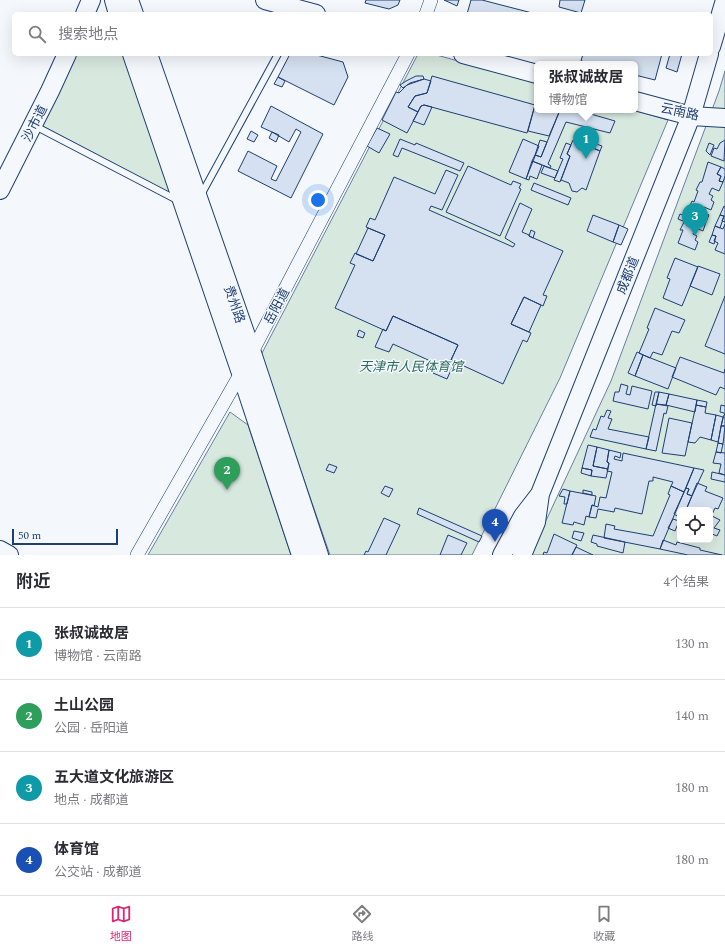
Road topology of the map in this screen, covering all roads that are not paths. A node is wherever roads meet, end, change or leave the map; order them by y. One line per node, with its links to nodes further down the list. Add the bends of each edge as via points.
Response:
1 (91, 0): 7 (street)
2 (114, 0): 8 (street)
3 (129, 0): 9 (street)
4 (265, 0): 10 (street)
5 (431, 0): 11 (street)
6 (725, 0): 12 (street)
7 (86, 12)
8 (117, 12)
9 (133, 12)
10 (303, 12)
11 (427, 12)
12 (713, 40)
13 (66, 56): 24 (street, 沙市道)
14 (133, 56): 26 (street, 贵州路)
15 (149, 56): 26 (street, 贵州路)
16 (277, 56): 26 (lane)
17 (407, 56): 27 (street, 岳阳道)
18 (470, 56): 20 (street)
19 (708, 56): 22 (street, 成都道)
20 (534, 73)
21 (638, 102): 22 (street, 云南路)
22 (691, 116): 23 (street, 云南路); 29 (street, 成都道)
23 (725, 118)
24 (33, 125): 25 (street, 沙市道); 26 (lane)
25 (0, 190)
26 (191, 201): 27 (street, 贵州路); 28 (street, 贵州路)
27 (252, 353): 28 (street, 岳阳道); 34 (street, 贵州路)
28 (242, 373): 32 (street, 岳阳道); 33 (street, 贵州路)
29 (540, 494): 35 (street, 成都道, via 523,516); 36 (street, 成都道, via 536,522)
30 (0, 550): 31 (street)
31 (9, 555)
32 (137, 555)
33 (301, 555)
34 (319, 555)
35 (502, 555)
36 (522, 555)

